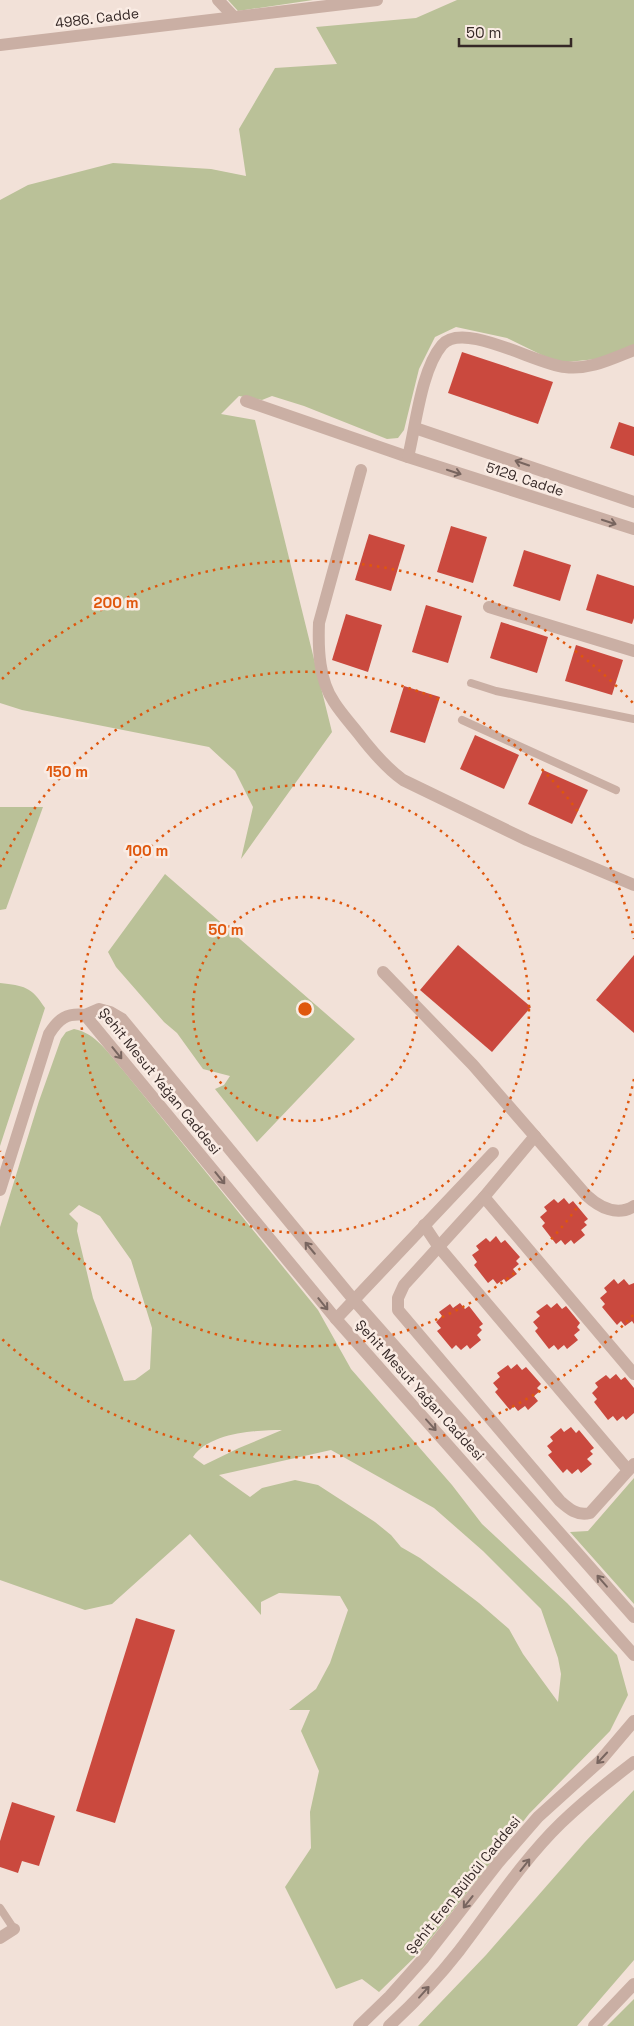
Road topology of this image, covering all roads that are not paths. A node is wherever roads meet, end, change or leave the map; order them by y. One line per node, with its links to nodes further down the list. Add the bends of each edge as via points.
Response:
1 (218, 0): 3 (street)
2 (377, 0): 3 (street, 4986. Cadde)
3 (234, 17): 4 (street, 4986. Cadde)
4 (0, 45)
5 (634, 350): 7 (street, via 595,366 563,367 483,341 453,338 442,344 431,365)
6 (246, 401): 8 (street, 5129. Cadde)
7 (415, 428): 8 (street); 10 (street, 5129. Cadde, one-way to 7)
8 (408, 457): 11 (street, 5129. Cadde, one-way to 11)
9 (361, 470): 18 (street, via 319,624 320,664 333,701 389,770 403,780 527,840)
10 (634, 502)
11 (634, 529)
12 (489, 607): 13 (street)
13 (634, 651)
14 (471, 684): 15 (lane)
15 (634, 719)
16 (462, 720): 17 (lane)
17 (616, 790)
18 (634, 885)
19 (383, 972): 21 (street, via 473,1065)
20 (85, 1015): 23 (street, via 66,1015 50,1034); 28 (street, Şehit Mesut Yağan Caddesi, one-way to 20, via 122,1020 99,1009); 29 (street, Şehit Mesut Yağan Caddesi, one-way to 29)
21 (535, 1136): 24 (street); 25 (street, via 594,1202 617,1211)
22 (493, 1153): 26 (street)
23 (0, 1190)
24 (484, 1197): 27 (street); 30 (street)
25 (634, 1206)
26 (424, 1225): 27 (street); 28 (street)
27 (438, 1246): 31 (street); 31 (street, via 402,1288 397,1304 401,1314 560,1501 579,1514 590,1513)
28 (353, 1299): 29 (street); 32 (street, Şehit Mesut Yağan Caddesi, one-way to 28)
29 (336, 1319): 33 (street, Şehit Mesut Yağan Caddesi, one-way to 33)
30 (634, 1374)
31 (631, 1467)
32 (634, 1617)
33 (634, 1655)
34 (634, 1721): 40 (street, Şehit Eren Bülbül Caddesi, one-way to 40, via 600,1761 538,1817 423,1959)
35 (634, 1762): 41 (street, one-way to 35, via 458,1953 560,1824)
36 (0, 1908): 37 (lane)
37 (14, 1928): 38 (street)
38 (0, 1938)
39 (634, 1984): 42 (street)
40 (359, 2026)
41 (390, 2026)
42 (594, 2026)

